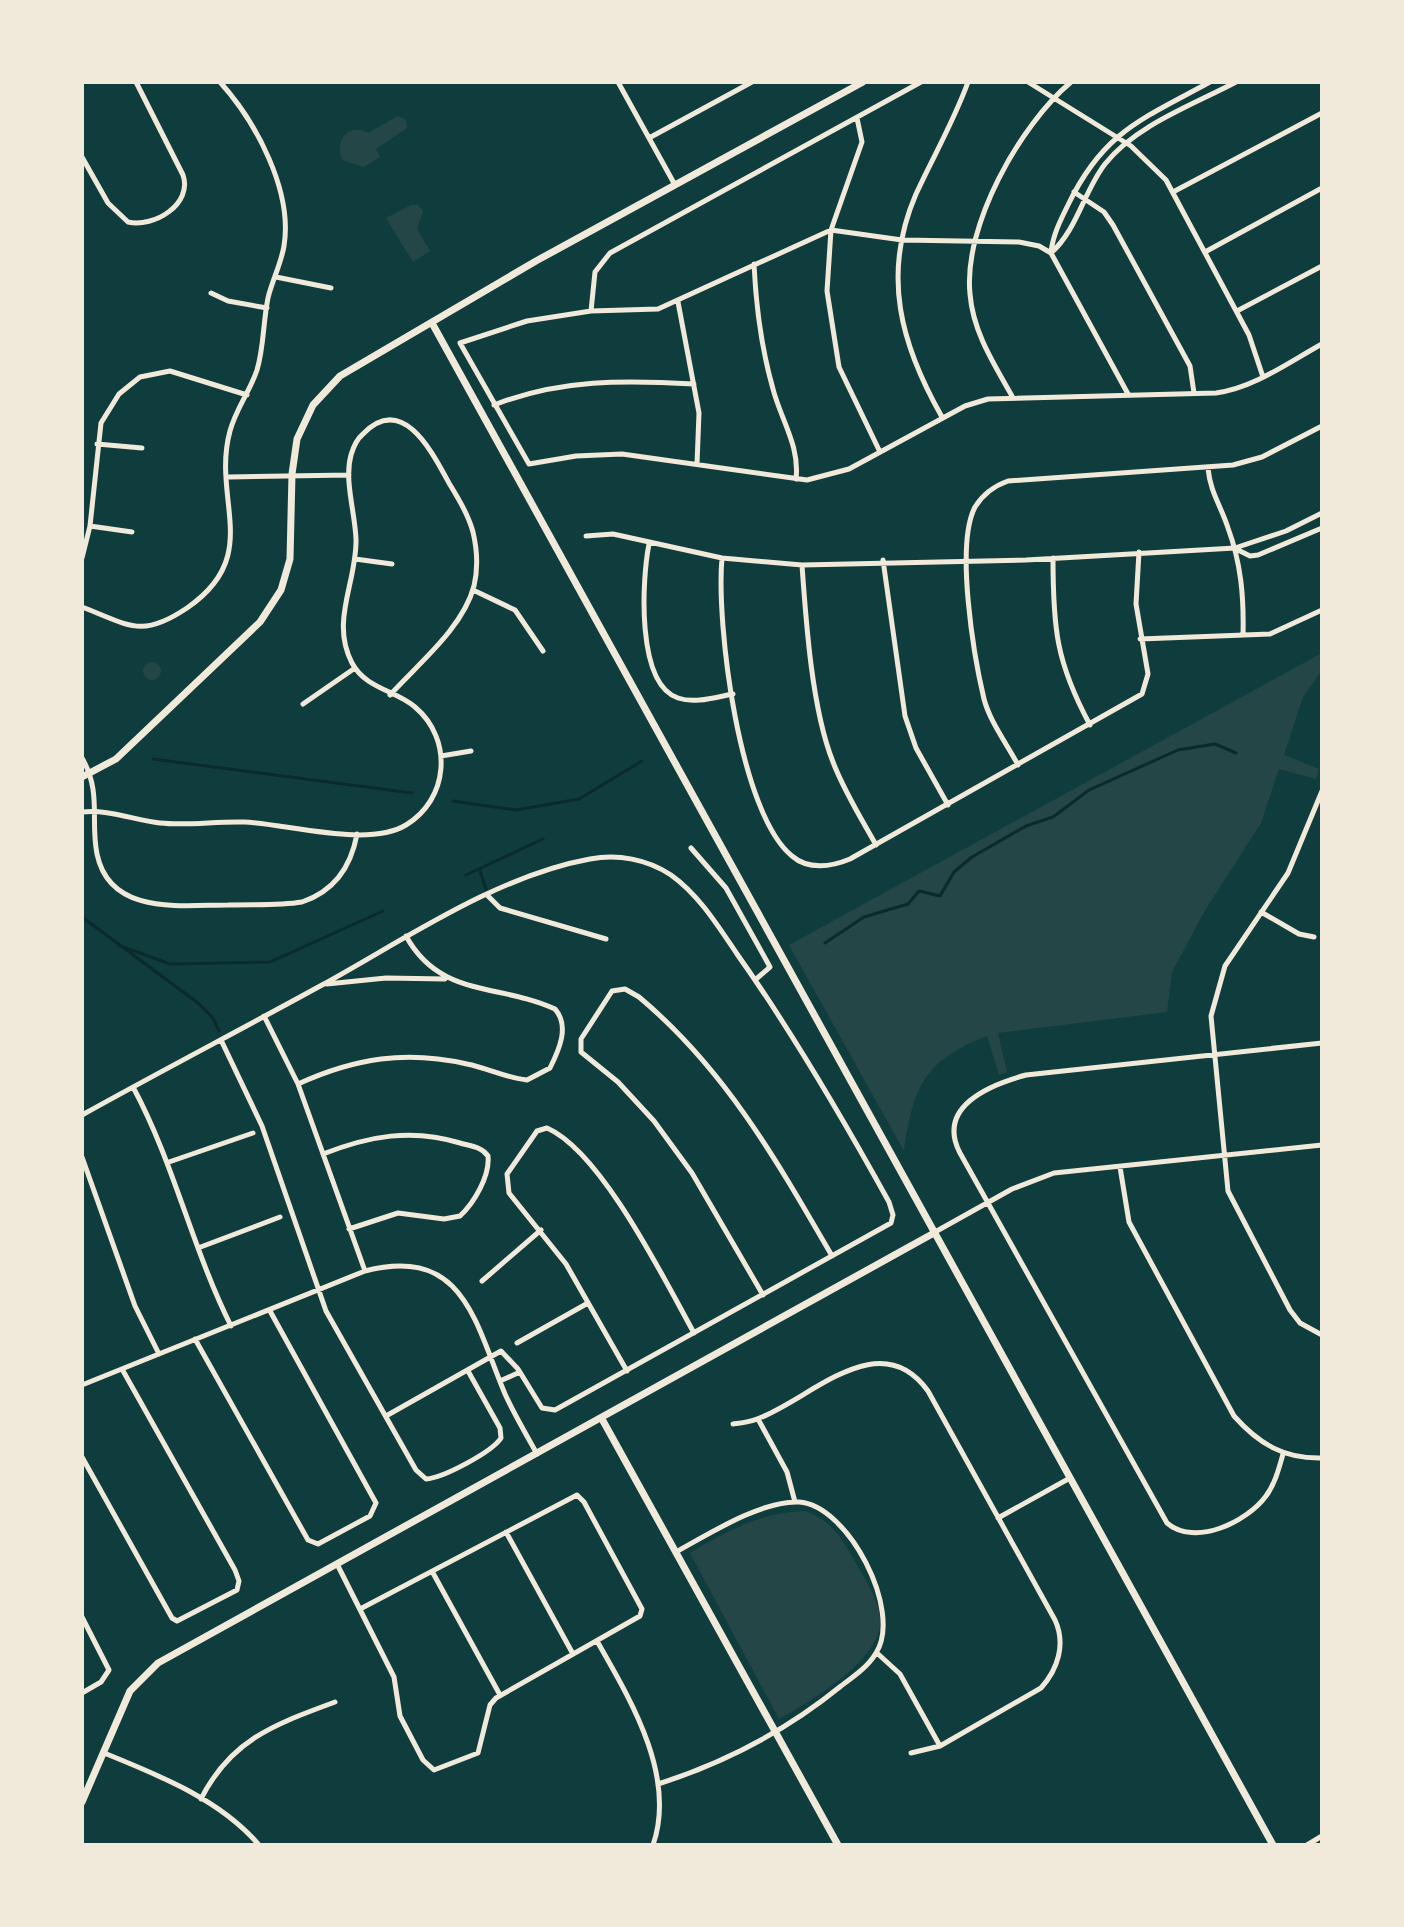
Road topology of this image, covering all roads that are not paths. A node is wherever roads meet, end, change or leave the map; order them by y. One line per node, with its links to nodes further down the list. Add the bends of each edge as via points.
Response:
1 (136, 82): 19 (street, via 183,175 181,200 147,223 128,222 108,203)
2 (220, 82): 32 (street, via 239,106 281,189 285,229)
3 (618, 82): 17 (street)
4 (752, 82): 17 (street)
5 (863, 82): 20 (street)
6 (921, 82): 16 (street)
7 (968, 82): 26 (street, via 916,195)
8 (1028, 82): 13 (street)
9 (1071, 82): 13 (street)
10 (1210, 82): 12 (street)
11 (1236, 82): 14 (street)
12 (1180, 98): 14 (street); 18 (street)
13 (1053, 99): 18 (street); 27 (street, via 1016,148)
14 (1186, 109): 18 (street)
15 (1322, 113): 23 (street)
16 (857, 118): 25 (street, via 862,142); 37 (street, via 610,253 595,272)
17 (649, 138): 20 (street)
18 (1120, 139): 22 (street, via 1095,157); 23 (street, via 1155,167); 24 (street)
19 (82, 157)
20 (675, 185): 39 (street)
21 (1322, 188): 28 (street)
22 (1074, 192): 24 (street); 29 (street)
23 (1173, 192): 28 (street)
24 (1084, 197): 29 (street, via 1063,242); 43 (street, via 1113,225 1190,366)
25 (831, 230): 26 (street); 30 (street); 52 (street, via 827,291 833,343 845,383)
26 (902, 240): 27 (street); 48 (street, via 898,286 903,333)
27 (974, 242): 29 (street, via 1030,243); 46 (street, via 973,316)
28 (1205, 252): 38 (street)
29 (1051, 253): 44 (street)
30 (754, 264): 35 (street); 58 (street, via 760,337 778,407 795,447)
31 (1322, 266): 38 (street)
32 (276, 277): 33 (street); 36 (street)
33 (331, 288)
34 (211, 293): 36 (street)
35 (678, 302): 37 (street, via 644,312); 42 (street)
36 (267, 308): 45 (street)
37 (591, 311): 47 (street, via 527,321 460,343)
38 (1237, 311): 41 (street)
39 (432, 323): 55 (street, via 353,367 326,389 304,420); 124 (street)
40 (1322, 344): 41 (street)
41 (1263, 377): 43 (street, via 1223,392)
42 (694, 384): 47 (street, via 579,383); 53 (street, via 701,431)
43 (1194, 393): 44 (street)
44 (1128, 394): 46 (street)
45 (247, 395): 50 (street, via 160,371 133,381 119,394 103,416); 57 (street, via 228,438)
46 (1012, 396): 48 (street, via 975,402)
47 (494, 405): 53 (street, via 529,464 622,454)
48 (942, 417): 52 (street)
49 (1322, 426): 54 (street, via 1262,457)
50 (97, 444): 51 (street); 60 (street)
51 (142, 448)
52 (880, 452): 58 (street, via 838,473)
53 (697, 464): 58 (street)
54 (1208, 468): 65 (street, via 1212,493); 69 (street, via 999,484 974,511)
55 (292, 474): 56 (street); 57 (street); 90 (street, via 290,559 272,605 124,752)
56 (349, 475): 71 (street); 75 (street, via 356,442 370,428 389,421 419,433 471,524 476,552)
57 (229, 477): 76 (street, via 230,548 213,588 150,628 128,626)
58 (796, 479)
59 (1321, 516): 65 (street)
60 (90, 526): 62 (street); 67 (street)
61 (1322, 528): 65 (street, via 1258,555)
62 (132, 532)
63 (586, 536): 64 (street, via 613,534)
64 (649, 544): 68 (street); 82 (street, via 644,596 654,675 667,692 683,700)
65 (1235, 548): 66 (street); 78 (street)
66 (1139, 552): 70 (street); 79 (street)
67 (82, 558)
68 (722, 558): 74 (street); 82 (street, via 721,612)
69 (967, 558): 70 (street); 72 (street); 89 (street, via 985,700)
70 (1053, 558): 85 (street, via 1059,652)
71 (355, 559): 73 (street); 81 (street, via 342,627)
72 (883, 560): 74 (street); 92 (street, via 905,716 916,748)
73 (392, 564)
74 (802, 565): 96 (street, via 828,745)
75 (473, 590): 80 (street, via 515,610); 83 (street, via 458,619)
76 (82, 607)
77 (1322, 610): 78 (street, via 1284,630)
78 (1243, 635): 79 (street)
79 (1140, 639): 85 (street, via 1148,674 1144,691)
80 (543, 651)
81 (355, 668): 83 (street); 84 (street)
82 (733, 694): 96 (street, via 749,776 775,834 792,857 813,865 839,864)
83 (390, 695): 87 (street, via 426,719)
84 (303, 704)
85 (1090, 725): 89 (street)
86 (471, 751): 87 (street)
87 (441, 756): 95 (street, via 437,791 420,815 397,830)
88 (82, 758): 90 (street)
89 (1018, 765): 92 (street)
90 (86, 776): 93 (street, via 96,795)
91 (1322, 791): 99 (street, via 1299,852)
92 (948, 805): 96 (street)
93 (96, 811): 94 (street); 95 (street, via 176,825 245,822); 95 (street, via 97,854 110,880 126,896 162,906 311,899 340,878)
94 (82, 812)
95 (357, 834)
96 (876, 845)
97 (691, 848): 104 (street, via 726,888 770,967)
98 (488, 896): 100 (street); 102 (street, via 500,908); 104 (street, via 603,857 656,867 706,909)
99 (1261, 912): 101 (street); 109 (street, via 1220,978 1211,1016)
100 (406, 936): 103 (street, via 424,963); 105 (street)
101 (1314, 937)
102 (606, 939)
103 (446, 979): 105 (street); 110 (street, via 555,1009 563,1020 563,1033 550,1068 527,1080 442,1059 396,1056 353,1062)
104 (755, 980): 126 (street, via 889,1202 892,1218 887,1226)
105 (324, 984): 106 (street)
106 (264, 1016): 107 (street); 110 (street)
107 (221, 1040): 111 (street); 129 (street, via 262,1126)
108 (1322, 1043): 109 (street)
109 (1213, 1057): 116 (street); 120 (street, via 1058,1071 997,1084 969,1099 954,1130 960,1153)
110 (298, 1084): 115 (street)
111 (133, 1087): 112 (street); 118 (street)
112 (82, 1115)
113 (253, 1133): 118 (street)
114 (1322, 1145): 116 (street)
115 (323, 1154): 122 (street); 122 (street, via 399,1134 446,1138 484,1151 489,1160 468,1209 455,1218 398,1213)
116 (1222, 1154): 119 (street); 135 (street, via 1232,1202 1290,1310 1300,1323)
117 (82, 1157): 138 (street, via 135,1306)
118 (169, 1162): 125 (street)
119 (1120, 1167): 120 (street, via 1054,1173); 152 (street, via 1132,1229 1234,1416 1254,1437)
120 (989, 1202): 124 (street); 152 (street, via 1172,1528 1191,1536 1205,1534 1248,1512 1268,1493)
121 (280, 1217): 125 (street)
122 (349, 1229): 127 (street)
123 (541, 1230): 128 (street); 131 (street); 134 (street, via 507,1187 507,1174 531,1135 547,1128 580,1156 634,1227)
124 (934, 1233): 148 (street); 155 (street)
125 (198, 1248): 133 (street)
126 (832, 1256): 130 (street); 130 (street, via 743,1107 682,1035 625,989 609,995 579,1044 581,1052 654,1121 692,1173)
127 (365, 1271): 129 (street); 139 (street, via 411,1266 450,1281 474,1316)
128 (482, 1281)
129 (318, 1290): 132 (street); 147 (street)
130 (763, 1295): 134 (street)
131 (588, 1303): 137 (street); 142 (street)
132 (270, 1311): 133 (street); 136 (street, via 376,1503 370,1516 315,1545)
133 (231, 1326): 136 (street)
134 (694, 1333): 142 (street)
135 (1322, 1335)
136 (195, 1339): 138 (street)
137 (517, 1343)
138 (159, 1354): 140 (street)
139 (490, 1354): 141 (street); 143 (street, via 501,1351); 145 (street)
140 (122, 1369): 146 (street); 153 (street, via 212,1529 239,1581 237,1590 181,1620 172,1618)
141 (468, 1371): 147 (street); 147 (street, via 500,1428 499,1442 433,1479 422,1477)
142 (627, 1371): 143 (street, via 550,1411 542,1408)
143 (520, 1372): 145 (street)
144 (82, 1376): 146 (street)
145 (500, 1381): 151 (street)
146 (84, 1384)
147 (386, 1416)
148 (602, 1419): 151 (street); 159 (street)
149 (758, 1419): 150 (street); 156 (street, via 787,1472); 157 (street, via 851,1369 889,1364 911,1374 928,1391)
150 (733, 1424)
151 (537, 1454): 160 (street)
152 (1283, 1454): 154 (street)
153 (82, 1457)
154 (1322, 1458)
155 (1070, 1478): 157 (street); 181 (street)
156 (795, 1502): 159 (street, via 744,1517); 165 (street, via 829,1513 855,1548 884,1609)
157 (998, 1518): 171 (street, via 1058,1627 1058,1660 1048,1680 1030,1696)
158 (506, 1532): 161 (street); 164 (street, via 578,1496 642,1609 640,1616); 166 (street)
159 (676, 1552): 170 (street)
160 (337, 1563): 162 (street); 172 (street, via 146,1672 130,1691)
161 (433, 1573): 162 (street); 168 (street)
162 (362, 1608): 168 (street, via 396,1681 400,1716 431,1769 478,1753 490,1705)
163 (82, 1617): 167 (street, via 109,1670)
164 (597, 1641): 166 (street); 174 (street, via 635,1713)
165 (877, 1653): 170 (street, via 815,1707); 171 (street, via 900,1674)
166 (573, 1654): 168 (street)
167 (82, 1693)
168 (500, 1695)
169 (335, 1702): 175 (street, via 248,1740 222,1765)
170 (774, 1731): 174 (street, via 716,1764); 180 (street)
171 (940, 1746): 173 (street)
172 (104, 1753): 175 (street); 176 (street)
173 (911, 1753)
174 (658, 1784): 179 (street)
175 (201, 1799): 178 (street, via 232,1818)
176 (82, 1802)
177 (1322, 1836): 182 (street)
178 (259, 1845)
179 (653, 1845)
180 (838, 1845)
181 (1273, 1845)
182 (1307, 1845)

